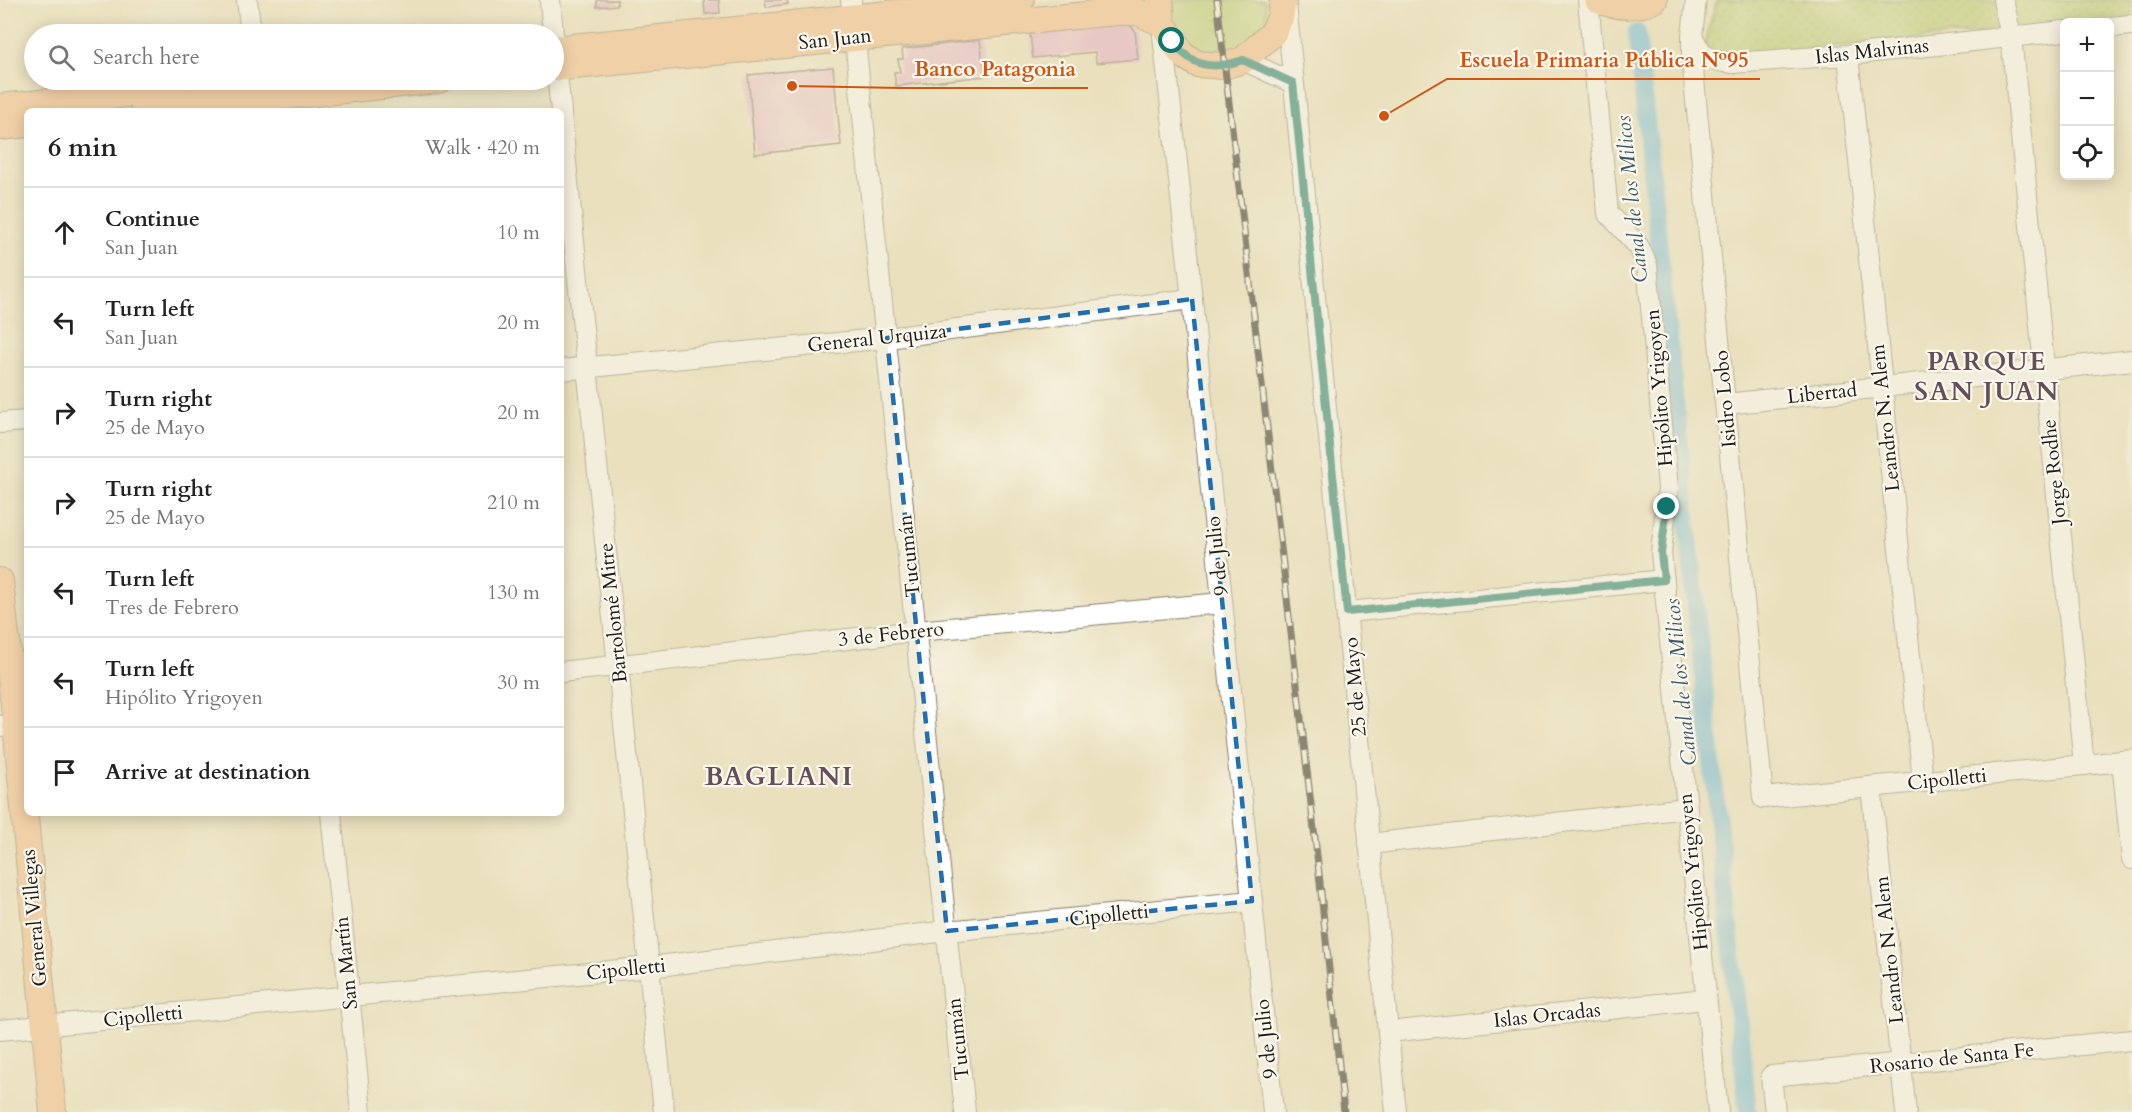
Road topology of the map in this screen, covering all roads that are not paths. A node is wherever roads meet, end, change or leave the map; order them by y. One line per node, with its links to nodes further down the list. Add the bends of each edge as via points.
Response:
1 (247, 0): 12 (street)
2 (550, 0): 13 (street)
3 (1021, 0): 9 (main road, San Juan)
4 (1284, 0): 21 (main road, via 1273,33); 22 (street, 25 de Mayo)
5 (1654, 0): 8 (main road, via 1627,6)
6 (1696, 0): 17 (street, Isidro Lobo)
7 (2003, 0): 18 (street, Jorge Rodhe)
8 (1601, 1): 41 (street, Hipólito Yrigoyen, via 1608,213 1639,248 1647,265 1668,488 1661,553)
9 (961, 3): 11 (main road, San Juan)
10 (1161, 12): 11 (main road, San Juan); 21 (main road, via 1182,54 1197,64 1224,66); 31 (street, 9 de Julio)
11 (853, 18): 20 (main road, San Juan); 32 (street, Tucumán)
12 (249, 24)
13 (552, 24)
14 (2132, 25): 15 (street)
15 (2114, 27)
16 (2060, 31): 18 (street, Islas Malvinas)
17 (1692, 36): 19 (street, Islas Malvinas, via 1700,52 1719,62); 38 (street, Isidro Lobo)
18 (2011, 36): 19 (street, Islas Malvinas); 35 (street, Jorge Rodhe)
19 (1848, 55): 37 (street, Leandro N. Alem)
20 (564, 57)
21 (1243, 60): 22 (street)
22 (1293, 83): 44 (street, 25 de Mayo)
23 (258, 90): 25 (main road); 26 (main road)
24 (558, 90): 27 (street, Bartolomé Mitre)
25 (0, 107)
26 (160, 108)
27 (560, 108)
28 (24, 124): 29 (main road)
29 (0, 127)
30 (564, 141): 34 (street, Bartolomé Mitre)
31 (1192, 298): 32 (street, General Urquiza); 43 (street, 9 de Julio)
32 (887, 338): 34 (street, General Urquiza); 45 (street, Tucumán)
33 (2132, 360): 35 (street, Libertad)
34 (588, 367): 36 (street, General Urquiza); 46 (street, Bartolomé Mitre)
35 (2044, 369): 37 (street, Libertad); 50 (street, Jorge Rodhe)
36 (564, 370)
37 (1882, 387): 38 (street, Libertad); 51 (street, Leandro N. Alem)
38 (1726, 404): 53 (street, Isidro Lobo)
39 (24, 421): 40 (street)
40 (0, 423)
41 (1664, 580): 44 (street); 54 (street, Hipólito Yrigoyen)
42 (0, 581): 48 (main road, General Villegas)
43 (1222, 603): 45 (street, 3 de Febrero); 58 (street, 9 de Julio)
44 (1347, 612): 56 (street, 25 de Mayo)
45 (916, 631): 46 (street, 3 de Febrero); 59 (street, Tucumán)
46 (619, 666): 47 (street, 3 de Febrero); 60 (street, Bartolomé Mitre)
47 (564, 672)
48 (14, 724): 63 (main road, General Villegas)
49 (2127, 761): 50 (street, Cipolletti); 57 (street)
50 (2084, 765): 51 (street, Cipolletti)
51 (1923, 782): 52 (street, Cipolletti)
52 (1871, 787): 53 (street, Cipolletti); 67 (street, Leandro N. Alem)
53 (1763, 798)
54 (1687, 808): 56 (street); 62 (street, Hipólito Yrigoyen)
55 (331, 816): 61 (street, San Martín)
56 (1369, 844): 65 (street, 25 de Mayo)
57 (2132, 859)
58 (1252, 901): 59 (street, Cipolletti); 72 (street, 9 de Julio)
59 (947, 931): 60 (street, Cipolletti); 71 (street, Tucumán)
60 (650, 967): 61 (street, Cipolletti); 70 (street, Bartolomé Mitre)
61 (349, 996): 63 (street, Cipolletti); 69 (street, San Martín)
62 (1706, 999): 65 (street, Islas Orcadas); 74 (street, Hipólito Yrigoyen)
63 (45, 1026): 64 (street, Cipolletti); 68 (main road, General Villegas)
64 (0, 1030)
65 (1388, 1032): 73 (street, 25 de Mayo)
66 (2132, 1040): 67 (street, Rosario de Santa Fe)
67 (1901, 1063): 75 (street, Rosario de Santa Fe, via 1771,1076); 76 (street, Leandro N. Alem)
68 (53, 1112)
69 (362, 1112)
70 (664, 1112)
71 (965, 1112)
72 (1273, 1112)
73 (1396, 1112)
74 (1718, 1112)
75 (1775, 1112)
76 (1906, 1112)

